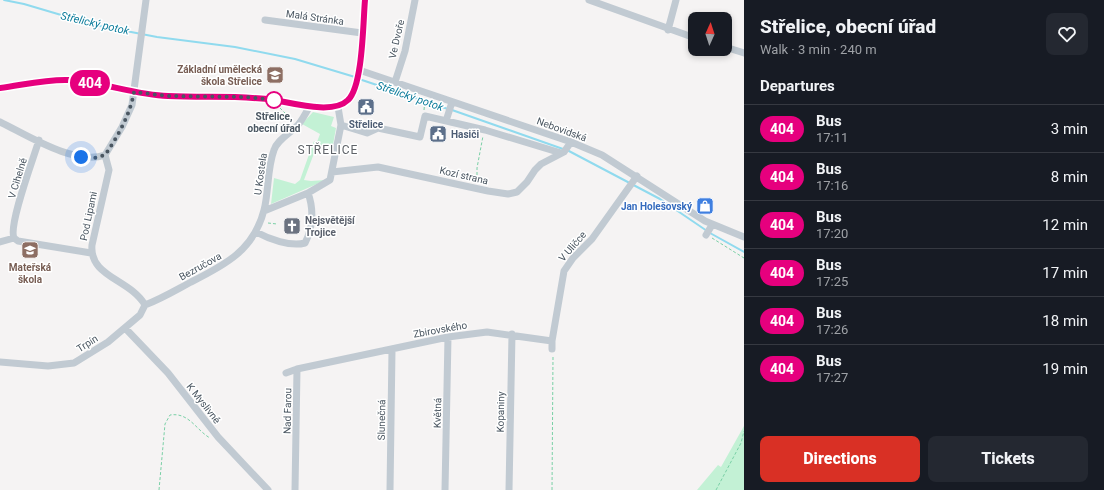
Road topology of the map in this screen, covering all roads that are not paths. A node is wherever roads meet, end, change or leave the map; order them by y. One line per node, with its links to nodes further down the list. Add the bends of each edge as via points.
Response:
1 (146, 0): 15 (street, via 139,38)
2 (365, 0): 8 (street)
3 (415, 0): 13 (street, Ve Dvoře, via 405,51)
4 (589, 0): 7 (street)
5 (676, 0): 7 (street)
6 (265, 20): 8 (street, Malá Stránka)
7 (668, 30): 9 (street)
8 (362, 33): 12 (street)
9 (688, 36)
10 (732, 49): 11 (street)
11 (744, 53)
12 (358, 76): 13 (street, Nebovidská); 18 (street, via 354,93)
13 (395, 82): 16 (street, Nebovidská)
14 (0, 88): 15 (street, via 69,80)
15 (134, 92): 17 (street, via 168,96 245,97); 24 (street, via 132,105 122,127)
16 (452, 102): 19 (street); 23 (street, Nebovidská)
17 (310, 106): 18 (street); 28 (street, U Kostela, via 298,125 274,149)
18 (338, 106): 21 (street)
19 (447, 118): 21 (street, Nebovidská, via 425,116 420,137 378,128 367,133); 23 (street, Nebovidská, via 485,130)
20 (0, 122): 22 (street)
21 (341, 125): 25 (street)
22 (39, 140): 24 (street, via 81,157 94,158); 33 (street, V Cihelně, via 18,209)
23 (566, 148): 25 (street, Kozí strana, via 541,164 517,192 499,193 378,167); 26 (street, Nebovidská, via 602,156)
24 (105, 155): 35 (street, Pod Lipami, via 108,170)
25 (332, 172): 27 (street, U Kostela, via 330,180)
26 (637, 176): 29 (street, Nebovidská); 40 (street, V Uličce, via 592,239 565,268 560,282)
27 (308, 193): 28 (street, U Kostela); 30 (street, via 312,212 305,243 284,242)
28 (264, 211): 30 (street, U Kostela)
29 (712, 225): 31 (street); 32 (street, Nebovidská)
30 (256, 232): 36 (street, Bezručova, via 236,257)
31 (706, 235)
32 (744, 237)
33 (14, 238): 34 (street); 35 (street, via 18,241)
34 (0, 242)
35 (91, 253): 36 (street, Pod Lipami, via 98,268 135,292)
36 (145, 305): 37 (street, Trpín, via 140,315)
37 (125, 328): 43 (street, Trpín, via 74,363 48,366); 46 (street, K Myslivně, via 168,373 218,437)
38 (512, 334): 39 (street, Zbirovského, via 487,332); 40 (street, Zbirovského); 50 (street, Kopaniny)
39 (448, 336): 42 (street, Zbirovského); 49 (street, Květná)
40 (552, 341): 41 (street, V Uličce)
41 (552, 349)
42 (392, 350): 44 (street, Zbirovského); 48 (street, Slunečná)
43 (0, 362)
44 (297, 369): 45 (street); 47 (street, Nad Farou)
45 (286, 373)
46 (268, 490)
47 (295, 490)
48 (390, 490)
49 (445, 490)
50 (509, 490)

